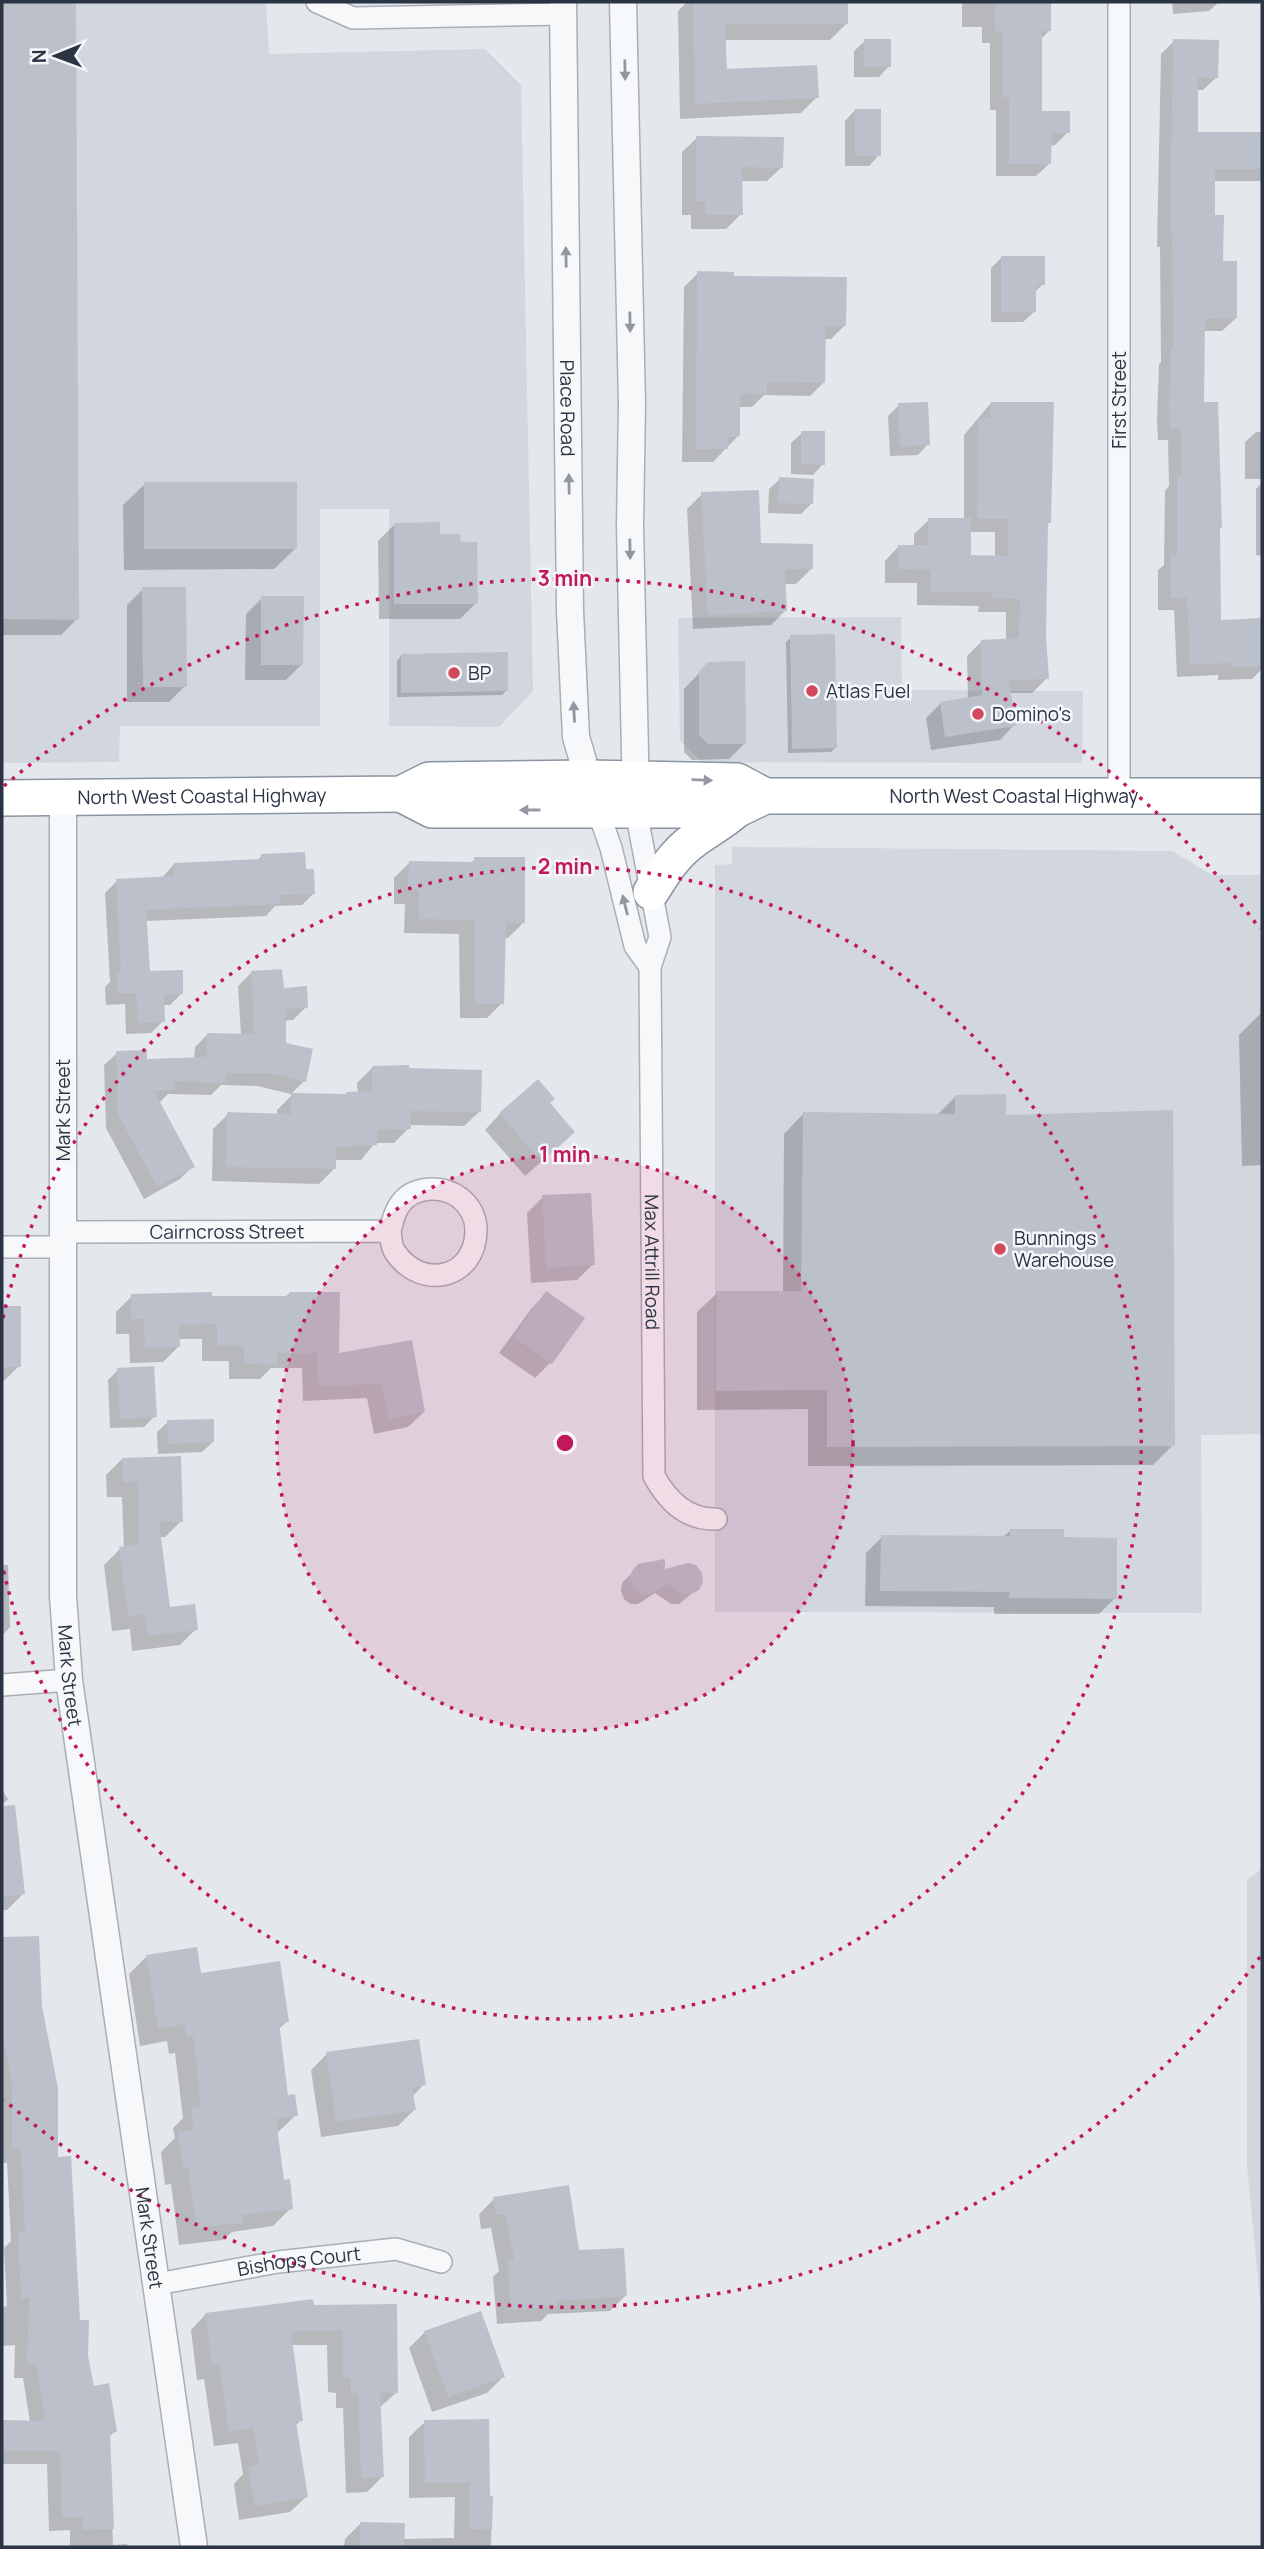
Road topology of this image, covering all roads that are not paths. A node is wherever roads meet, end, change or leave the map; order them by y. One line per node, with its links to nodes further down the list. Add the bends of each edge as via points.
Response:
1 (317, 2): 4 (street, via 353,18)
2 (623, 2): 6 (street, one-way to 6)
3 (1119, 2): 10 (street, First Street)
4 (563, 8): 5 (street, Place Road, one-way to 4, via 576,737 570,611)
5 (593, 794): 6 (highway, North West Coastal Highway); 9 (highway, North West Coastal Highway, via 429,780 401,794); 13 (street, Max Attrill Road, one-way to 5, via 635,946)
6 (636, 795): 11 (highway, North West Coastal Highway, via 737,781); 12 (street, Max Attrill Road)
7 (1262, 796): 10 (highway, North West Coastal Highway)
8 (2, 797): 9 (highway, North West Coastal Highway)
9 (63, 798): 15 (street, Mark Street)
10 (1119, 798): 11 (highway, North West Coastal Highway)
11 (750, 803): 12 (highway, via 693,840 667,865)
12 (651, 892): 13 (street, Max Attrill Road, via 660,937)
13 (650, 967): 17 (street, Max Attrill Road, via 654,1476 675,1505 693,1516)
14 (390, 1231): 14 (street, via 399,1205 415,1192 430,1188 452,1192 468,1205 476,1221 476,1244 466,1262 452,1272 427,1276 410,1270 393,1250); 15 (street, Cairncross Street)
15 (64, 1239): 16 (street, Cairncross Street); 18 (street, Mark Street, via 64,1596)
16 (2, 1247)
17 (716, 1519)
18 (69, 1681): 19 (street); 21 (street, Mark Street)
19 (2, 1685)
20 (441, 2262): 21 (street, Bishops Court, via 396,2249 278,2262)
21 (156, 2284): 22 (street, Mark Street)
22 (194, 2547)

